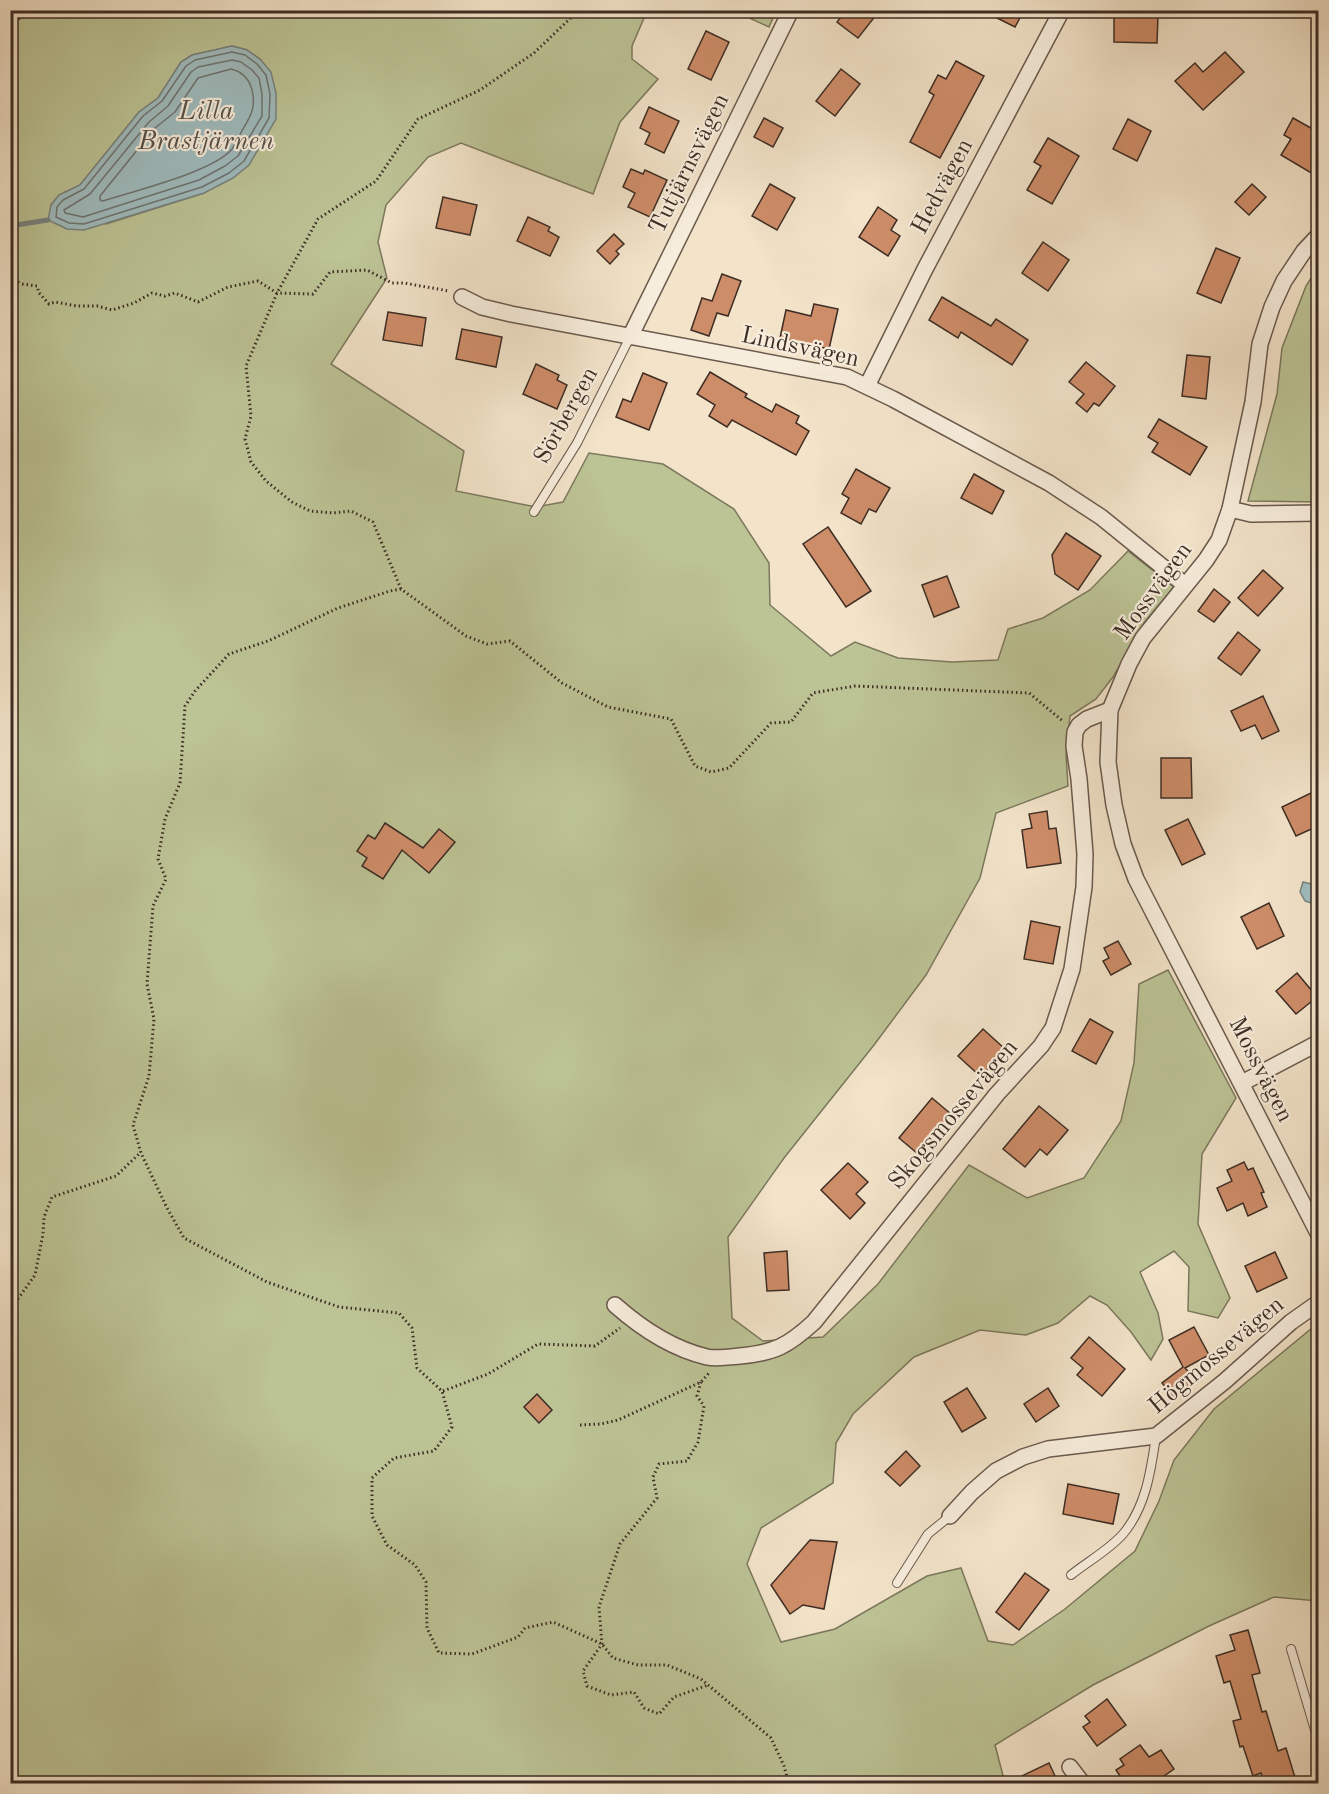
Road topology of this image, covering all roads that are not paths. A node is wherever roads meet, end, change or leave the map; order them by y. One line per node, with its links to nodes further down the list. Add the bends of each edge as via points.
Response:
1 (791, 10): 5 (street, Tutjärnsvägen)
2 (1062, 10): 6 (street, Hedvägen)
3 (1318, 236): 7 (street, Mossvägen, via 1284,281 1260,344 1253,402)
4 (462, 297): 5 (street, Lindsvägen, via 482,307)
5 (630, 337): 6 (street, Lindsvägen, via 847,377); 8 (lane, Sörbergen, via 577,443)
6 (867, 386): 10 (street, Lindsvägen, via 1049,483 1101,517)
7 (1230, 509): 9 (street, via 1251,514); 10 (street, Mossvägen, via 1219,540)
8 (534, 512)
9 (1318, 513)
10 (1185, 585): 11 (street, Mossvägen, via 1143,639)
11 (1110, 710): 13 (street, Mossvägen, via 1108,762 1123,844 1136,879); 16 (street, Skogsmossevägen, via 1087,719 1076,732 1084,887 1072,969 1053,1028 813,1322 797,1338 763,1354 709,1358 667,1342)
12 (1318, 1043): 13 (street)
13 (1242, 1083): 14 (street, Mossvägen)
14 (1318, 1233)
15 (1318, 1303): 17 (street, Högmossevägen)
16 (615, 1305)
17 (1156, 1436): 18 (street, Högmossevägen, via 1057,1447 1023,1457 996,1471); 19 (lane, via 1149,1482 1132,1521 1122,1535)
18 (950, 1516): 20 (lane, via 928,1534)
19 (1071, 1575)
20 (897, 1582)
21 (1291, 1648): 22 (lane)
22 (1318, 1740)
23 (1070, 1767): 24 (street)
24 (1083, 1784)

